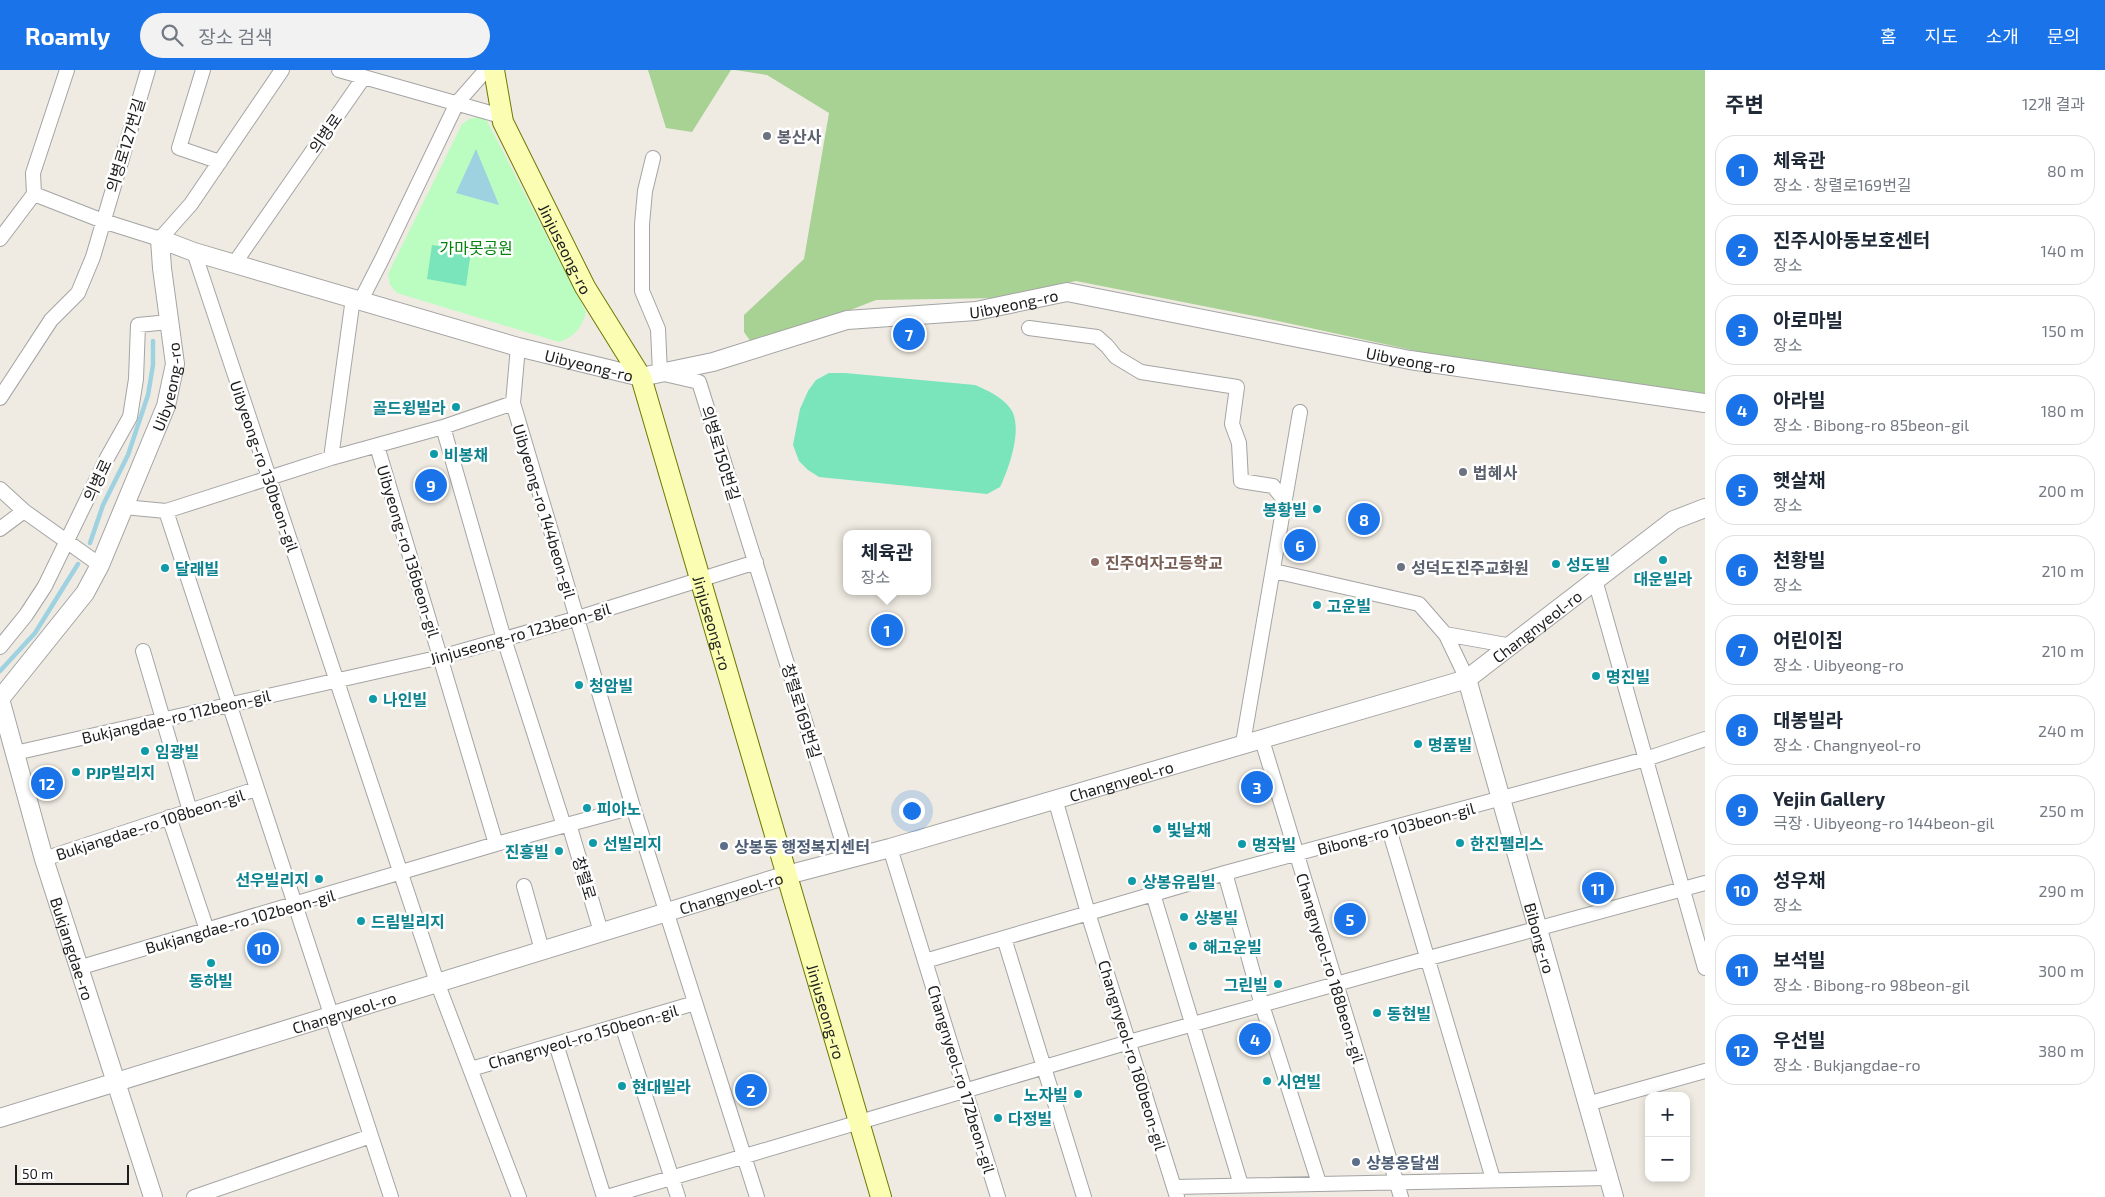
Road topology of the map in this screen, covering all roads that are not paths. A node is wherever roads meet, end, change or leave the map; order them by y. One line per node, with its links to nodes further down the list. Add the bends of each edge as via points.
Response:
1 (148, 70): 14 (street, 의병로127번길)
2 (203, 70): 12 (street, via 179,148)
3 (282, 70): 12 (street)
4 (339, 70): 8 (street)
5 (486, 70): 9 (street)
6 (494, 70): 10 (main road, Jinjuseong-ro)
7 (64, 71): 13 (street, via 33,173)
8 (364, 77): 9 (street); 18 (street, 의병로)
9 (457, 103): 10 (street, via 501,116); 19 (street, via 382,259)
10 (503, 122): 23 (main road, Jinjuseong-ro, via 585,287)
11 (653, 158): 23 (street, via 642,224 642,291 658,329)
12 (220, 162): 16 (street, via 191,204)
13 (34, 194): 14 (street); 15 (street)
14 (103, 221): 16 (street); 24 (street, 의병로127번길, via 78,293 51,320)
15 (0, 239)
16 (160, 239): 17 (street, Uibyeong-ro); 20 (street, Uibyeong-ro)
17 (194, 252): 18 (street, Uibyeong-ro); 31 (street, Uibyeong-ro 130beon-gil)
18 (234, 264): 19 (street, Uibyeong-ro)
19 (357, 299): 22 (street, Uibyeong-ro); 30 (street)
20 (169, 322): 34 (street, Uibyeong-ro, via 175,364 166,406); 39 (street, 의병로, via 138,325 136,379 130,417)
21 (1029, 328): 33 (street, via 1097,337 1116,357 1141,372 1237,387 1232,424 1239,443 1241,481 1272,486)
22 (518, 347): 23 (street, Uibyeong-ro); 25 (street, Uibyeong-ro 144beon-gil)
23 (650, 375): 26 (street, Uibyeong-ro, via 713,362 847,320 976,311 1067,292 1410,360); 40 (street, 의병로150번길, via 699,382); 43 (main road, Jinjuseong-ro)
24 (0, 398)
25 (513, 403): 28 (street, Uibyeong-ro 144beon-gil); 45 (street, Uibyeong-ro 144beon-gil)
26 (1705, 403)
27 (1300, 412): 33 (street)
28 (443, 427): 29 (street, Uibyeong-ro 136beon-gil); 47 (street)
29 (377, 446): 30 (street, Uibyeong-ro 136beon-gil); 51 (street, Uibyeong-ro 136beon-gil)
30 (331, 458): 31 (street, Uibyeong-ro 136beon-gil)
31 (269, 477): 37 (street, Uibyeong-ro 136beon-gil); 52 (street, Uibyeong-ro 130beon-gil)
32 (0, 489): 36 (street)
33 (1285, 501): 42 (street)
34 (124, 507): 37 (street); 41 (street, Uibyeong-ro)
35 (1705, 508): 44 (street, Changnyeol-ro, via 1674,520)
36 (24, 511): 38 (street); 39 (street)
37 (166, 511): 55 (street)
38 (0, 529)
39 (68, 542): 41 (street); 49 (street, 의병로, via 45,586)
40 (756, 562): 43 (street, Jinjuseong-ro 123beon-gil); 74 (street, 창렬로169번길)
41 (100, 565): 54 (street, Uibyeong-ro, via 85,593)
42 (1274, 571): 46 (street, via 1419,604); 59 (street)
43 (700, 579): 45 (street, Jinjuseong-ro 123beon-gil); 77 (main road, Jinjuseong-ro)
44 (1595, 580): 48 (street, Changnyeol-ro); 61 (street)
45 (578, 618): 47 (street, Jinjuseong-ro 123beon-gil); 65 (street, Uibyeong-ro 144beon-gil)
46 (1445, 634): 48 (street); 53 (street)
47 (504, 639): 51 (street, Jinjuseong-ro 123beon-gil); 68 (street, 창렬로)
48 (1512, 646): 53 (street, Changnyeol-ro)
49 (0, 647)
50 (144, 651): 56 (street)
51 (441, 657): 52 (street, Jinjuseong-ro 123beon-gil); 70 (street, Uibyeong-ro 136beon-gil)
52 (338, 679): 55 (street, Bukjangdae-ro 112beon-gil); 75 (street, Uibyeong-ro 130beon-gil)
53 (1467, 679): 58 (street, Changnyeol-ro); 64 (street, Bibong-ro)
54 (0, 699): 60 (street, Bukjangdae-ro)
55 (230, 704): 56 (street, Bukjangdae-ro 112beon-gil); 62 (street)
56 (164, 719): 60 (street, Bukjangdae-ro 112beon-gil); 66 (street)
57 (1705, 739): 61 (street, Bibong-ro 103beon-gil)
58 (1262, 740): 59 (street, Changnyeol-ro); 72 (street, Changnyeol-ro 188beon-gil)
59 (1244, 743): 63 (street, Changnyeol-ro)
60 (15, 754): 73 (street, Bukjangdae-ro)
61 (1646, 759): 64 (street, Bibong-ro 103beon-gil); 80 (street)
62 (256, 789): 66 (street, Bukjangdae-ro 108beon-gil); 82 (street)
63 (1055, 799): 71 (street, Changnyeol-ro); 84 (street, Changnyeol-ro 180beon-gil)
64 (1501, 800): 69 (street, Bibong-ro 103beon-gil); 85 (street, Bibong-ro)
65 (633, 806): 68 (street, Bukjangdae-ro 102beon-gil); 83 (street, Uibyeong-ro 144beon-gil)
66 (190, 810): 67 (street, Bukjangdae-ro 108beon-gil)
67 (169, 817): 73 (street, Bukjangdae-ro 108beon-gil); 86 (street)
68 (567, 825): 70 (street, Bukjangdae-ro 102beon-gil); 87 (street, 창렬로)
69 (1390, 830): 72 (street, Bibong-ro 103beon-gil); 90 (street)
70 (496, 844): 75 (street, Bukjangdae-ro 102beon-gil)
71 (890, 848): 74 (street, Changnyeol-ro); 91 (street, Changnyeol-ro 172beon-gil)
72 (1297, 855): 76 (street, Bibong-ro 103beon-gil); 95 (street, Changnyeol-ro 188beon-gil)
73 (44, 859): 92 (street, Bukjangdae-ro)
74 (848, 859): 77 (street, Changnyeol-ro)
75 (400, 873): 82 (street, Bukjangdae-ro 102beon-gil); 94 (street, Changnyeol-ro 150beon-gil)
76 (1225, 874): 81 (street, Bibong-ro 103beon-gil); 97 (street)
77 (787, 876): 83 (street, Changnyeol-ro); 110 (main road, Jinjuseong-ro)
78 (1705, 883): 80 (street)
79 (524, 886): 89 (street)
80 (1683, 890): 85 (street); 93 (street)
81 (1153, 894): 84 (street, Bibong-ro 103beon-gil); 100 (street)
82 (295, 905): 86 (street, Bukjangdae-ro 102beon-gil); 98 (street)
83 (668, 913): 87 (street, Changnyeol-ro); 96 (street, Uibyeong-ro 144beon-gil)
84 (1088, 913): 88 (street); 101 (street, Changnyeol-ro 180beon-gil)
85 (1537, 928): 90 (street); 108 (street, Bibong-ro)
86 (207, 930): 92 (street, Bukjangdae-ro 102beon-gil)
87 (601, 932): 89 (street, Changnyeol-ro)
88 (1004, 938): 91 (street); 103 (street)
89 (542, 950): 94 (street, Changnyeol-ro)
90 (1429, 958): 95 (street); 115 (street)
91 (925, 961): 107 (street, Changnyeol-ro 172beon-gil)
92 (78, 968): 106 (street, Bukjangdae-ro)
93 (1705, 968)
94 (437, 982): 98 (street, Changnyeol-ro); 104 (street, Changnyeol-ro 150beon-gil)
95 (1336, 985): 97 (street); 116 (street, Changnyeol-ro 188beon-gil)
96 (696, 1003): 99 (street, Changnyeol-ro 150beon-gil); 112 (street, Uibyeong-ro 144beon-gil)
97 (1262, 1005): 100 (street); 117 (street)
98 (332, 1015): 106 (street, Changnyeol-ro); 111 (street)
99 (622, 1024): 102 (street, Changnyeol-ro 150beon-gil); 113 (street)
100 (1193, 1024): 101 (street); 118 (street)
101 (1129, 1042): 103 (street); 119 (street, Changnyeol-ro 180beon-gil)
102 (556, 1044): 104 (street, Changnyeol-ro 150beon-gil); 124 (street)
103 (1043, 1068): 107 (street); 129 (street)
104 (471, 1069): 123 (street, Changnyeol-ro 150beon-gil)
105 (1705, 1071): 108 (street)
106 (116, 1083): 109 (street, Changnyeol-ro); 120 (street, Bukjangdae-ro)
107 (965, 1090): 110 (street); 128 (street, Changnyeol-ro 172beon-gil)
108 (1587, 1104): 114 (street, Bibong-ro)
109 (0, 1118)
110 (859, 1122): 112 (street); 127 (main road, Jinjuseong-ro)
111 (371, 1136): 121 (street); 122 (street)
112 (745, 1155): 113 (street); 126 (street, Uibyeong-ro 144beon-gil)
113 (672, 1178): 124 (street); 125 (street)
114 (1608, 1178): 115 (street); 131 (street, Bibong-ro)
115 (1493, 1179): 116 (street)
116 (1396, 1182): 117 (street); 130 (street, Changnyeol-ro 188beon-gil)
117 (1319, 1183): 118 (street)
118 (1241, 1185): 119 (street)
119 (1175, 1192)
120 (153, 1197)
121 (194, 1197)
122 (391, 1197)
123 (519, 1197)
124 (606, 1197)
125 (678, 1197)
126 (757, 1197)
127 (881, 1197)
128 (998, 1197)
129 (1084, 1197)
130 (1401, 1197)
131 (1614, 1197)

